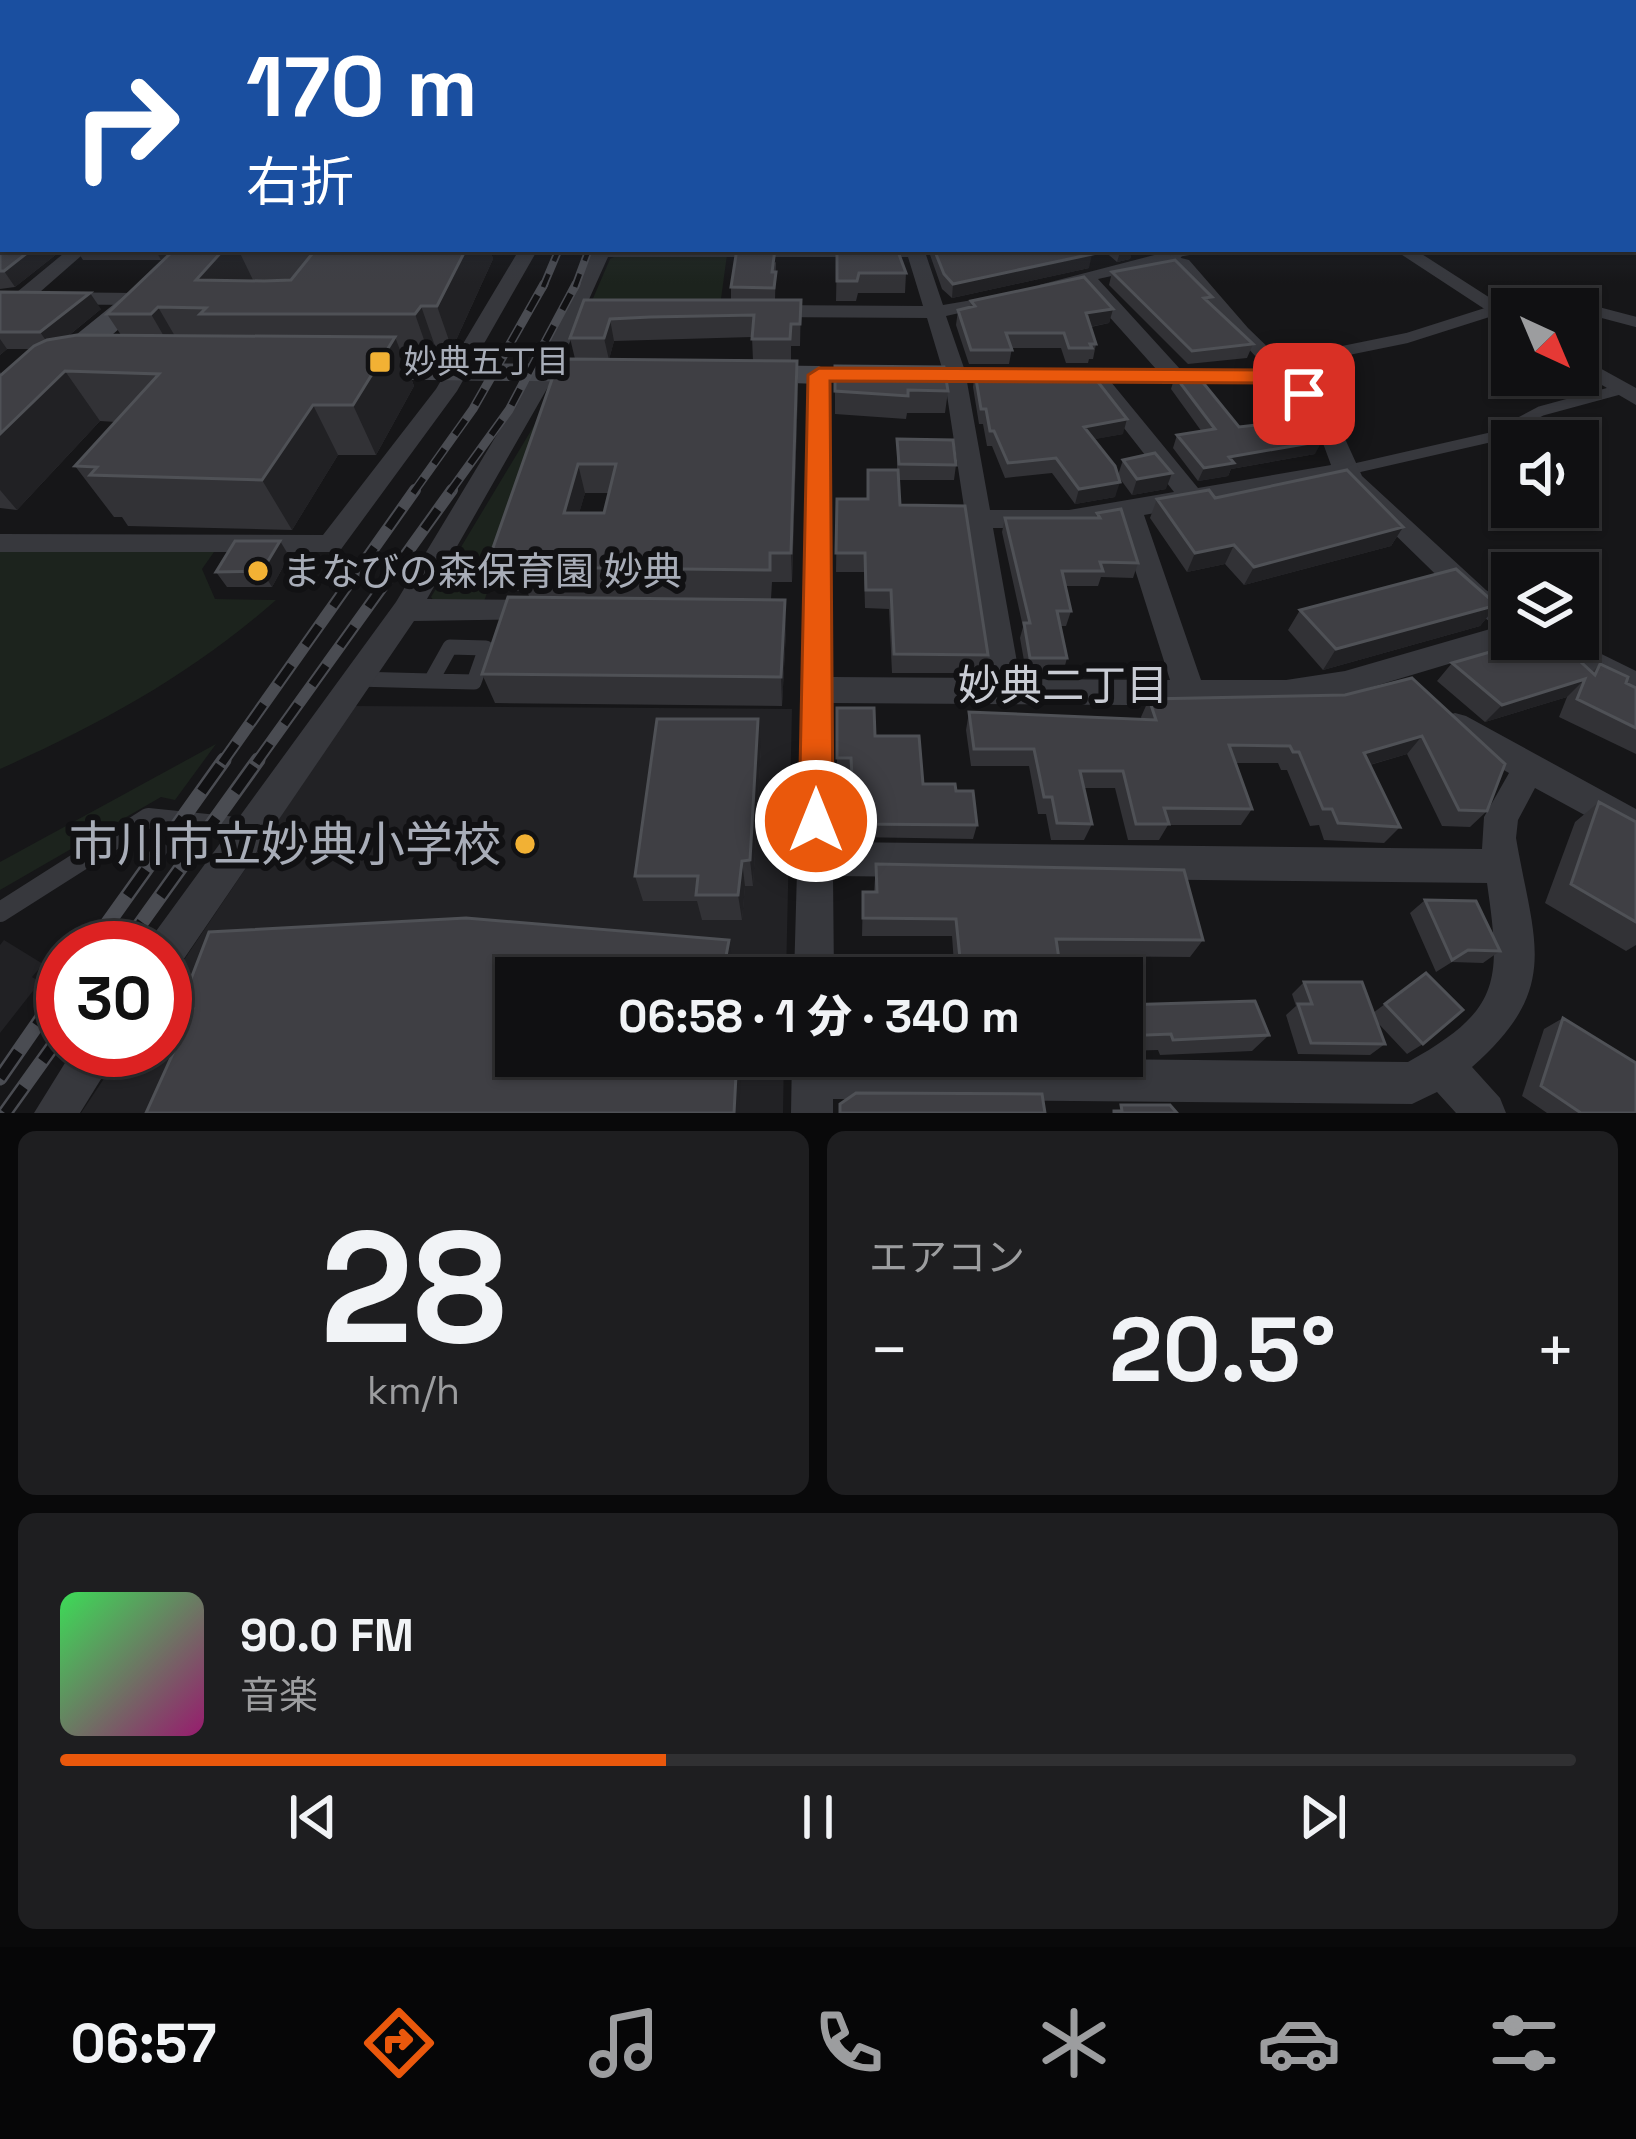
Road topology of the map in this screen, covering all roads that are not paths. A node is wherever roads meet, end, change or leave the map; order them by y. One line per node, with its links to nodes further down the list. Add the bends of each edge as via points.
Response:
1 (76, 252): 13 (street)
2 (194, 252): 14 (street)
3 (526, 252): 24 (street)
4 (601, 252): 25 (street, via 582,310)
5 (915, 252): 17 (street)
6 (1088, 252): 10 (street)
7 (1184, 252): 9 (lane)
8 (1407, 252): 15 (street)
9 (1172, 260): 10 (street); 22 (street)
10 (1110, 271): 11 (street)
11 (1084, 277): 17 (street); 32 (street)
12 (0, 298): 13 (street)
13 (22, 298): 14 (street)
14 (138, 299): 21 (street, via 40,374)
15 (1491, 308)
16 (748, 311): 17 (street)
17 (936, 312): 29 (street)
18 (1599, 312): 20 (lane)
19 (1491, 319): 22 (lane)
20 (1636, 322)
21 (99, 370)
22 (1279, 370): 32 (street); 34 (street, via 1333,428)
23 (328, 372): 24 (street)
24 (458, 373): 25 (street); 38 (street, via 330,545)
25 (544, 373): 26 (street); 40 (street)
26 (628, 373)
27 (716, 374): 28 (street)
28 (819, 375): 29 (street); 48 (street, via 807,615)
29 (955, 375): 31 (street); 37 (street)
30 (1599, 375): 33 (street)
31 (1094, 376): 32 (street); 35 (street)
32 (1174, 376)
33 (1629, 393): 34 (lane, via 1540,410 1492,437)
34 (1343, 471): 35 (street); 39 (street)
35 (1192, 496): 36 (street)
36 (1129, 509): 37 (street); 50 (street)
37 (980, 519): 49 (street)
38 (0, 543)
39 (1491, 607)
40 (406, 610): 41 (street); 45 (street)
41 (561, 611)
42 (1491, 640): 44 (street)
43 (1586, 660): 47 (street)
44 (1397, 668): 50 (street, via 1302,691); 51 (street, via 1479,742)
45 (356, 680): 46 (lane); 53 (street)
46 (431, 681)
47 (1636, 685)
48 (817, 690): 49 (street); 54 (street)
49 (1007, 692): 50 (street)
50 (1190, 693)
51 (1528, 770): 52 (street); 55 (street, via 1501,817)
52 (1636, 827)
53 (251, 829): 56 (lane, via 148,818); 57 (street)
54 (815, 859): 55 (street); 58 (street)
55 (1502, 866): 59 (street, via 1516,951 1513,989 1492,1023)
56 (0, 912)
57 (187, 921)
58 (814, 957)
59 (1442, 1066): 61 (street, via 1412,1083 1379,1085); 63 (street)
60 (80, 1077): 62 (street)
61 (813, 1082)
62 (56, 1113)
63 (1485, 1113)

